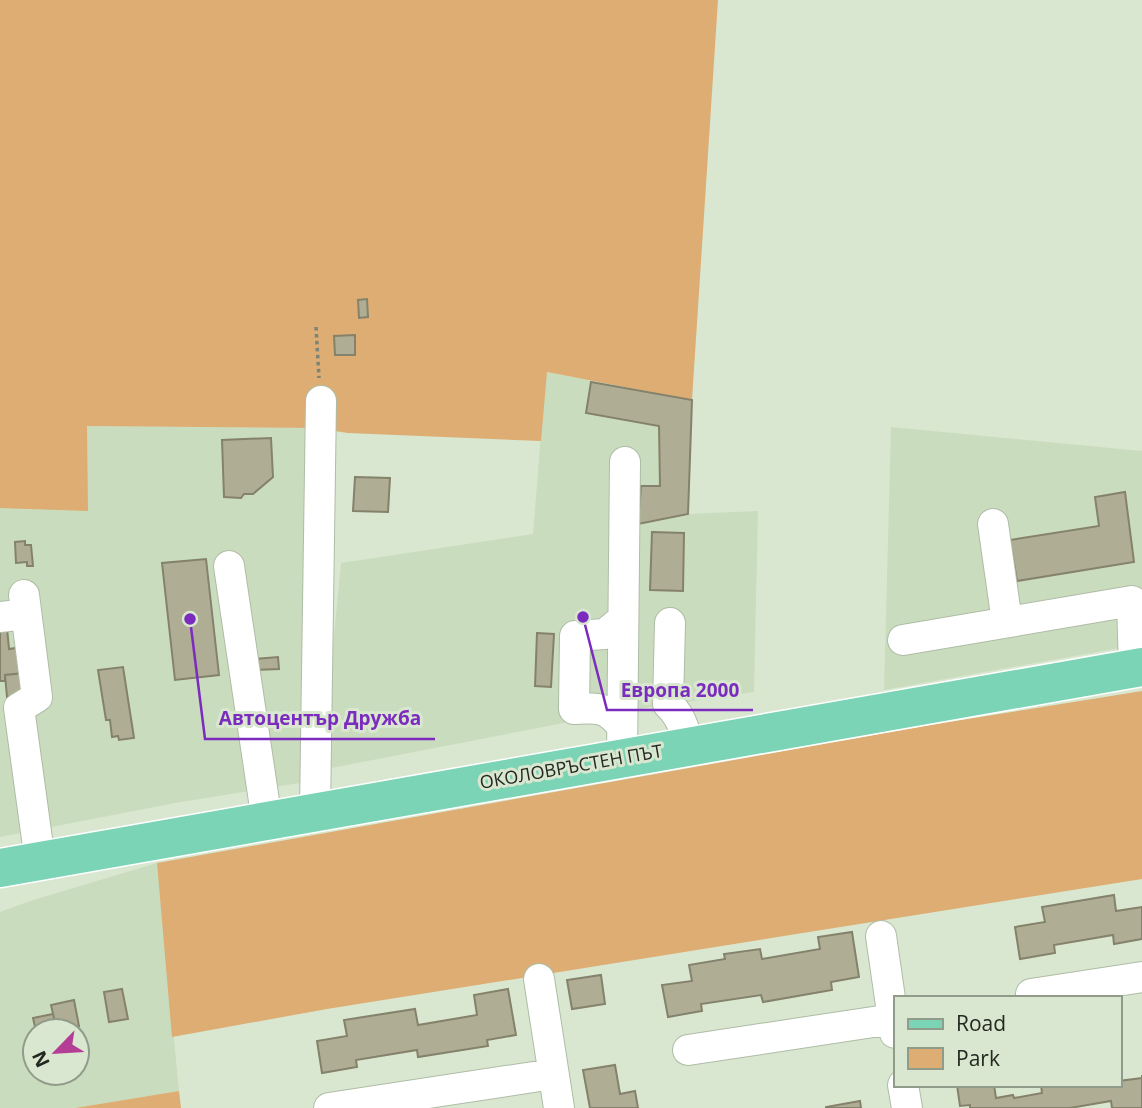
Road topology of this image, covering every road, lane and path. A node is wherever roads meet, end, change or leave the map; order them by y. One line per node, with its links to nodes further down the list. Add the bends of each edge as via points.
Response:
1 (316, 327): 2 (path)
2 (321, 401): 14 (lane)
3 (625, 462): 7 (lane)
4 (993, 524): 9 (lane)
5 (229, 566): 15 (lane)
6 (17, 609): 16 (lane, via 37,697 19,708)
7 (623, 618): 12 (lane); 12 (lane, via 605,634 575,636 573,709 601,708 613,715)
8 (670, 622): 13 (lane, via 668,704 681,720)
9 (1007, 622): 10 (lane); 11 (lane, via 1132,601)
10 (904, 640)
11 (1138, 668): 13 (main road, ОКОЛОВРЪСТЕН ПЪТ)
12 (622, 742): 13 (main road, ОКОЛОВРЪСТЕН ПЪТ); 14 (main road, ОКОЛОВРЪСТЕН ПЪТ)
13 (690, 746)
14 (315, 812): 15 (main road, ОКОЛОВРЪСТЕН ПЪТ)
15 (267, 821): 16 (main road, ОКОЛОВРЪСТЕН ПЪТ)
16 (40, 861): 17 (main road, ОКОЛОВРЪСТЕН ПЪТ)
17 (0, 868)
18 (881, 936): 22 (lane)
19 (1142, 977): 21 (lane)
20 (539, 979): 24 (lane)
21 (1031, 994)
22 (894, 1026): 23 (lane)
23 (688, 1050)
24 (553, 1074): 26 (lane); 27 (lane)
25 (903, 1087): 28 (lane)
26 (329, 1108)
27 (559, 1108)
28 (907, 1108)

